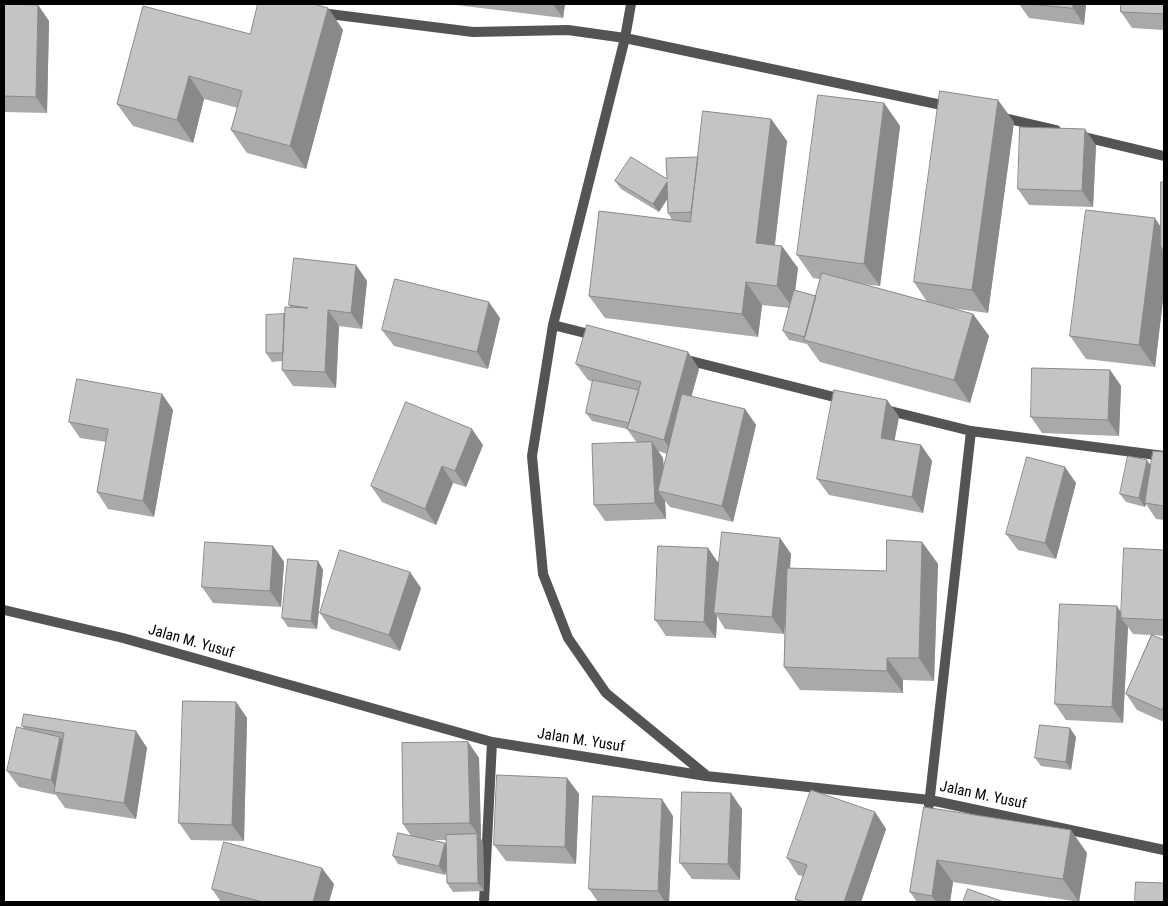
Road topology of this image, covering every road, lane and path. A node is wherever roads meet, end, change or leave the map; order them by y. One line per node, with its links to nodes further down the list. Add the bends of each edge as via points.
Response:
1 (631, 4): 3 (street)
2 (311, 12): 3 (street, via 473,32 568,30)
3 (625, 38): 4 (street); 7 (street)
4 (957, 108)
5 (986, 114): 6 (street)
6 (1164, 156)
7 (553, 325): 8 (street); 14 (street, via 532,456 543,574 568,638 606,693)
8 (608, 339)
9 (672, 356): 10 (street)
10 (971, 431): 11 (street); 15 (street)
11 (1164, 456)
12 (4, 610): 13 (street, Jalan M. Yusuf, via 123,638)
13 (492, 742): 14 (street, Jalan M. Yusuf); 18 (street)
14 (706, 776): 15 (street, Jalan M. Yusuf)
15 (930, 800): 16 (street); 17 (street, Jalan M. Yusuf)
16 (927, 818)
17 (1164, 850)
18 (484, 902)

